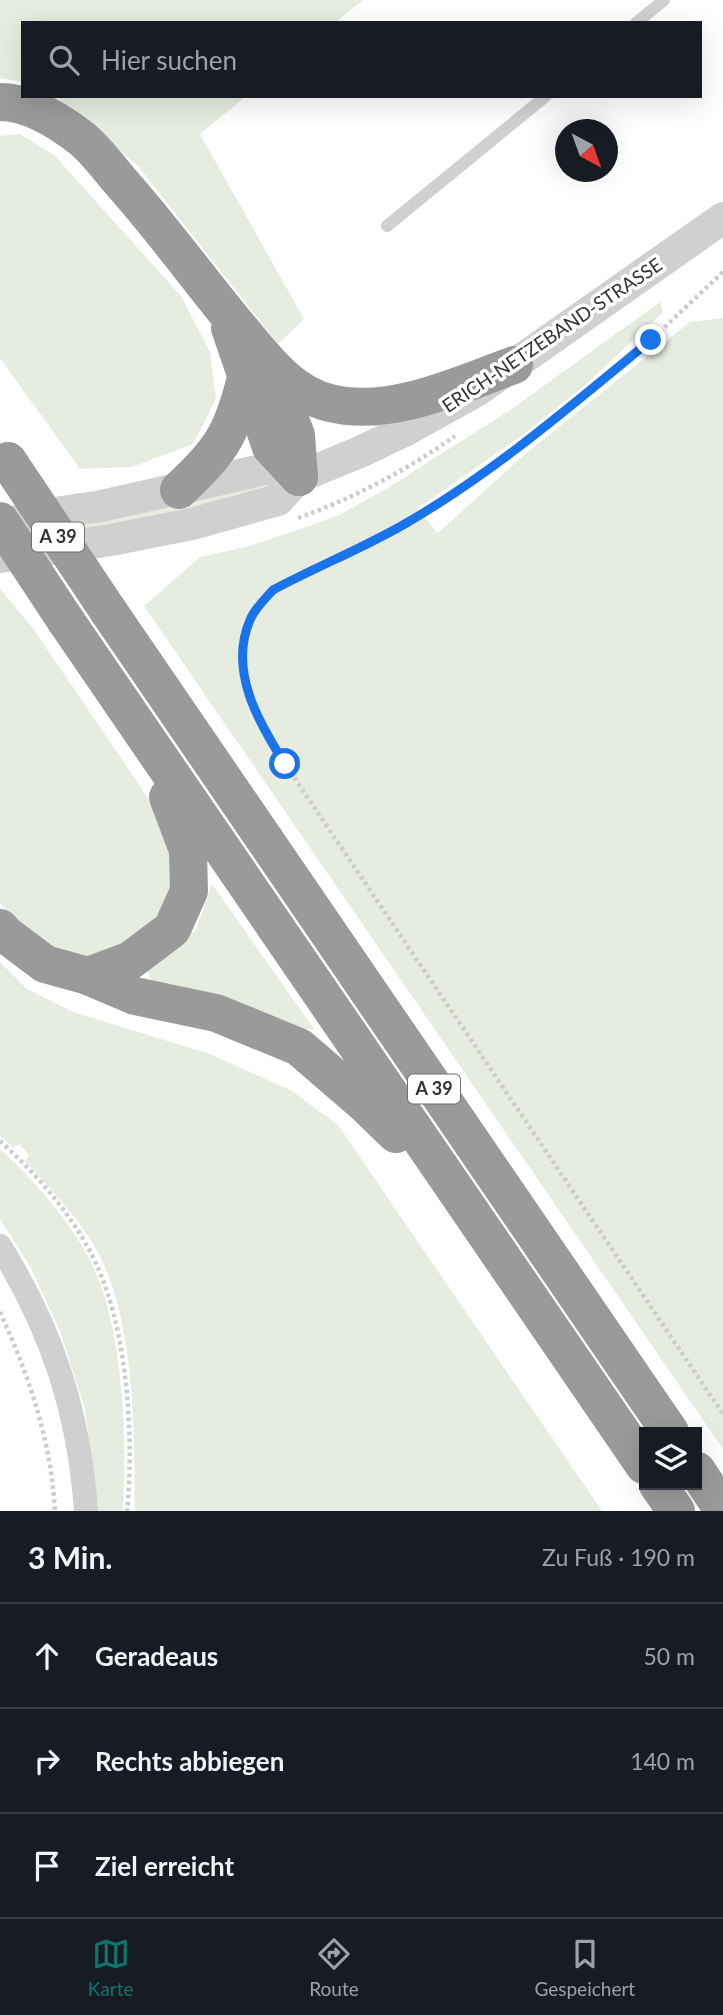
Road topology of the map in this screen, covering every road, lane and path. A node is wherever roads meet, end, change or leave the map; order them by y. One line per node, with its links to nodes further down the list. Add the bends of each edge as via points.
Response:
1 (664, 0): 2 (lane)
2 (638, 21)
3 (544, 98): 6 (lane)
4 (0, 102): 9 (highway, via 45,113 83,139 224,310)
5 (723, 218): 8 (street, ERICH-NETZEBAND-STRASSE)
6 (387, 226)
7 (723, 272): 22 (path, via 651,340 459,489 402,526 273,590 250,621 243,653 250,702 285,764)
8 (514, 365): 9 (highway, via 420,399 362,407 328,403); 11 (street, ERICH-NETZEBAND-STRASSE, via 408,429)
9 (257, 370): 11 (highway, via 271,447); 12 (highway, via 220,446)
10 (4, 455): 23 (highway, A 39, bridge)
11 (299, 477): 12 (street, via 266,469); 14 (street, via 278,500 204,521)
12 (179, 490): 13 (street)
13 (0, 521): 15 (highway, A 39, bridge)
14 (0, 557)
15 (146, 740): 17 (highway, via 188,850 189,891 172,929 131,960); 19 (highway, A 39)
16 (0, 928): 17 (highway, via 45,964)
17 (88, 976): 19 (highway, via 135,996 216,1013 299,1047)
18 (0, 1141): 30 (path, via 79,1233 104,1281 123,1365)
19 (455, 1191): 24 (highway, A 39)
20 (0, 1246): 29 (street, via 52,1346 73,1417)
21 (0, 1312): 28 (path, via 23,1362 44,1430)
22 (723, 1414)
23 (667, 1427)
24 (639, 1458)
25 (702, 1478): 27 (highway)
26 (661, 1490): 31 (highway)
27 (723, 1510)
28 (55, 1511)
29 (86, 1511)
30 (127, 1511)
31 (676, 1511)

